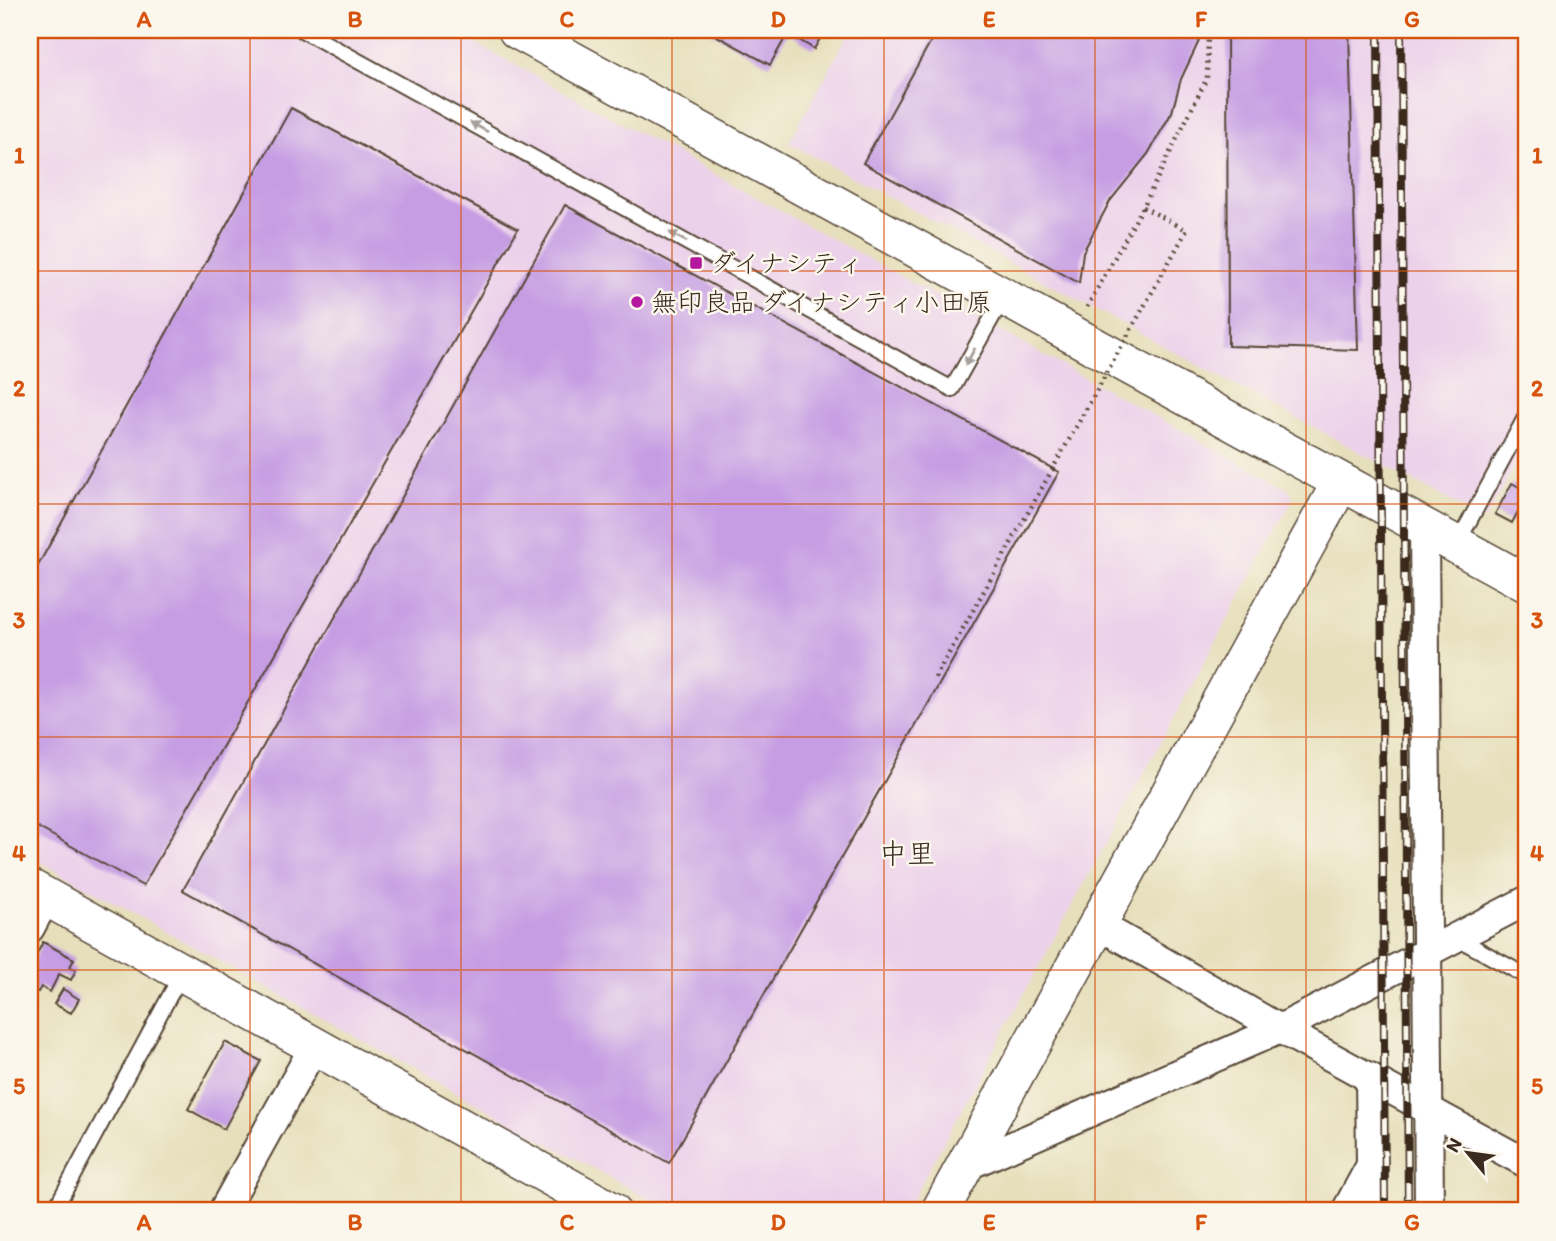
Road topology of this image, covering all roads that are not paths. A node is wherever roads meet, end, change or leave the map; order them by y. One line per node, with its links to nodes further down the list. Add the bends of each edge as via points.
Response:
1 (302, 30): 3 (lane, one-way to 1, via 952,389)
2 (517, 30): 3 (street)
3 (1003, 297): 5 (street)
4 (1526, 416): 7 (lane)
5 (1341, 482): 6 (street); 11 (street)
6 (1424, 528): 7 (street); 13 (street)
7 (1457, 545): 8 (street)
8 (1526, 583)
9 (1526, 901): 12 (street)
10 (35, 905): 14 (street)
11 (1097, 924): 16 (street); 22 (street)
12 (1457, 938): 13 (street); 15 (lane)
13 (1426, 954): 16 (street); 19 (street)
14 (182, 973): 17 (street); 23 (lane)
15 (1526, 976)
16 (1280, 1030): 18 (street); 22 (street)
17 (315, 1045): 24 (street); 25 (street)
18 (1370, 1077): 19 (street); 21 (street)
19 (1428, 1109): 20 (street); 29 (street)
20 (1526, 1163)
21 (1371, 1165): 27 (street); 28 (street)
22 (964, 1167): 26 (street)
23 (54, 1211)
24 (223, 1211)
25 (612, 1211)
26 (940, 1211)
27 (1346, 1211)
28 (1371, 1211)
29 (1429, 1211)

